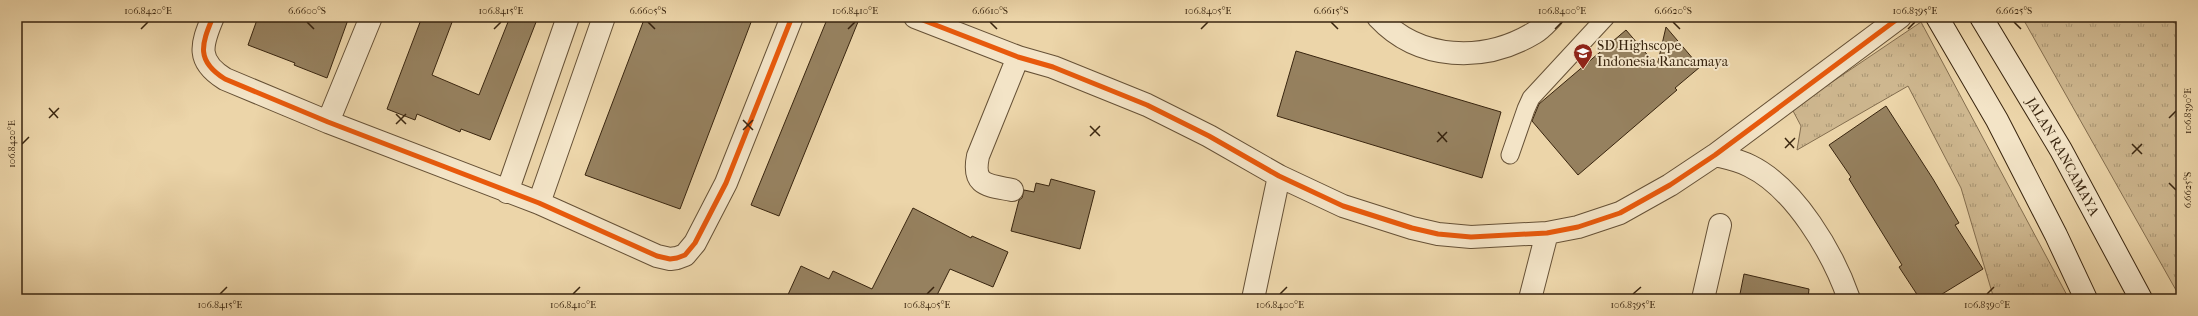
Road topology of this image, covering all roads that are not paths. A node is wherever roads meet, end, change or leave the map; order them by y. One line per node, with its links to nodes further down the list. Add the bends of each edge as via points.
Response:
1 (214, 17): 14 (street, via 203,45 207,64 213,71 243,88)
2 (371, 17): 14 (street)
3 (568, 17): 19 (street)
4 (604, 17): 20 (street)
5 (792, 17): 20 (street, via 726,183 695,243 685,255 670,259 657,256)
6 (915, 17): 13 (street)
7 (1378, 17): 8 (street, via 1388,28 1422,47 1461,55 1500,50 1536,33)
8 (1552, 17)
9 (1606, 17): 15 (lane, via 1531,98)
10 (1900, 17): 16 (street)
11 (1937, 17): 27 (street, via 1997,120)
12 (1981, 17): 28 (street, JALAN RANCAMAYA, via 2061,150)
13 (1018, 56): 17 (street, via 1053,67 1147,105 1209,136); 18 (street, via 975,168 977,177 984,183)
14 (328, 122): 19 (street)
15 (1510, 155)
16 (1715, 155): 22 (street, via 1670,185 1620,213 1578,227); 26 (street, via 1752,166 1779,186 1813,228 1841,278)
17 (1279, 176): 22 (street, via 1343,206 1376,218 1438,234 1470,237); 23 (street)
18 (1012, 190)
19 (507, 192): 20 (street)
20 (539, 203)
21 (1720, 225): 25 (street)
22 (1547, 233): 24 (street)
23 (1253, 299)
24 (1530, 299)
25 (1703, 299)
26 (1849, 299)
27 (2086, 299)
28 (2141, 299)

